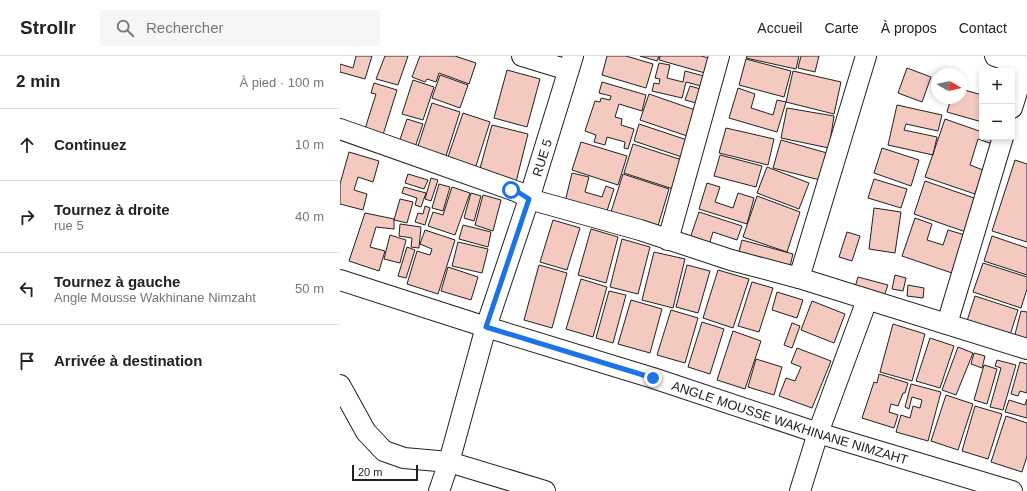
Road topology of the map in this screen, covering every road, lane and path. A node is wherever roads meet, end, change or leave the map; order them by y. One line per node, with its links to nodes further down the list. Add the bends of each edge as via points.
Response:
1 (522, 56): 5 (street)
2 (719, 56): 11 (street)
3 (866, 56): 12 (street)
4 (995, 56): 6 (street)
5 (570, 63): 10 (street, RUE 5)
6 (1026, 67): 7 (street)
7 (1013, 104)
8 (340, 129): 10 (street, via 518,192)
9 (1002, 140): 15 (street)
10 (529, 199): 11 (street); 16 (street, RUE 5)
11 (668, 240): 12 (street)
12 (799, 278): 14 (street)
13 (340, 280): 16 (street, ANGLE MOUSSE WAKHINANE NIMZAHT)
14 (867, 300): 15 (street); 19 (street)
15 (947, 324): 17 (street)
16 (486, 327): 19 (street, ANGLE MOUSSE WAKHINANE NIMZAHT, via 653,378); 20 (street, RUE 5)
17 (1027, 349)
18 (340, 385): 20 (street, via 366,432 384,450 404,458)
19 (818, 433): 23 (street); 24 (street, ANGLE MOUSSE WAKHINANE NIMZAHT)
20 (450, 462): 21 (street, RUE 5); 22 (street)
21 (439, 491)
22 (545, 491)
23 (800, 491)
24 (1012, 491)

